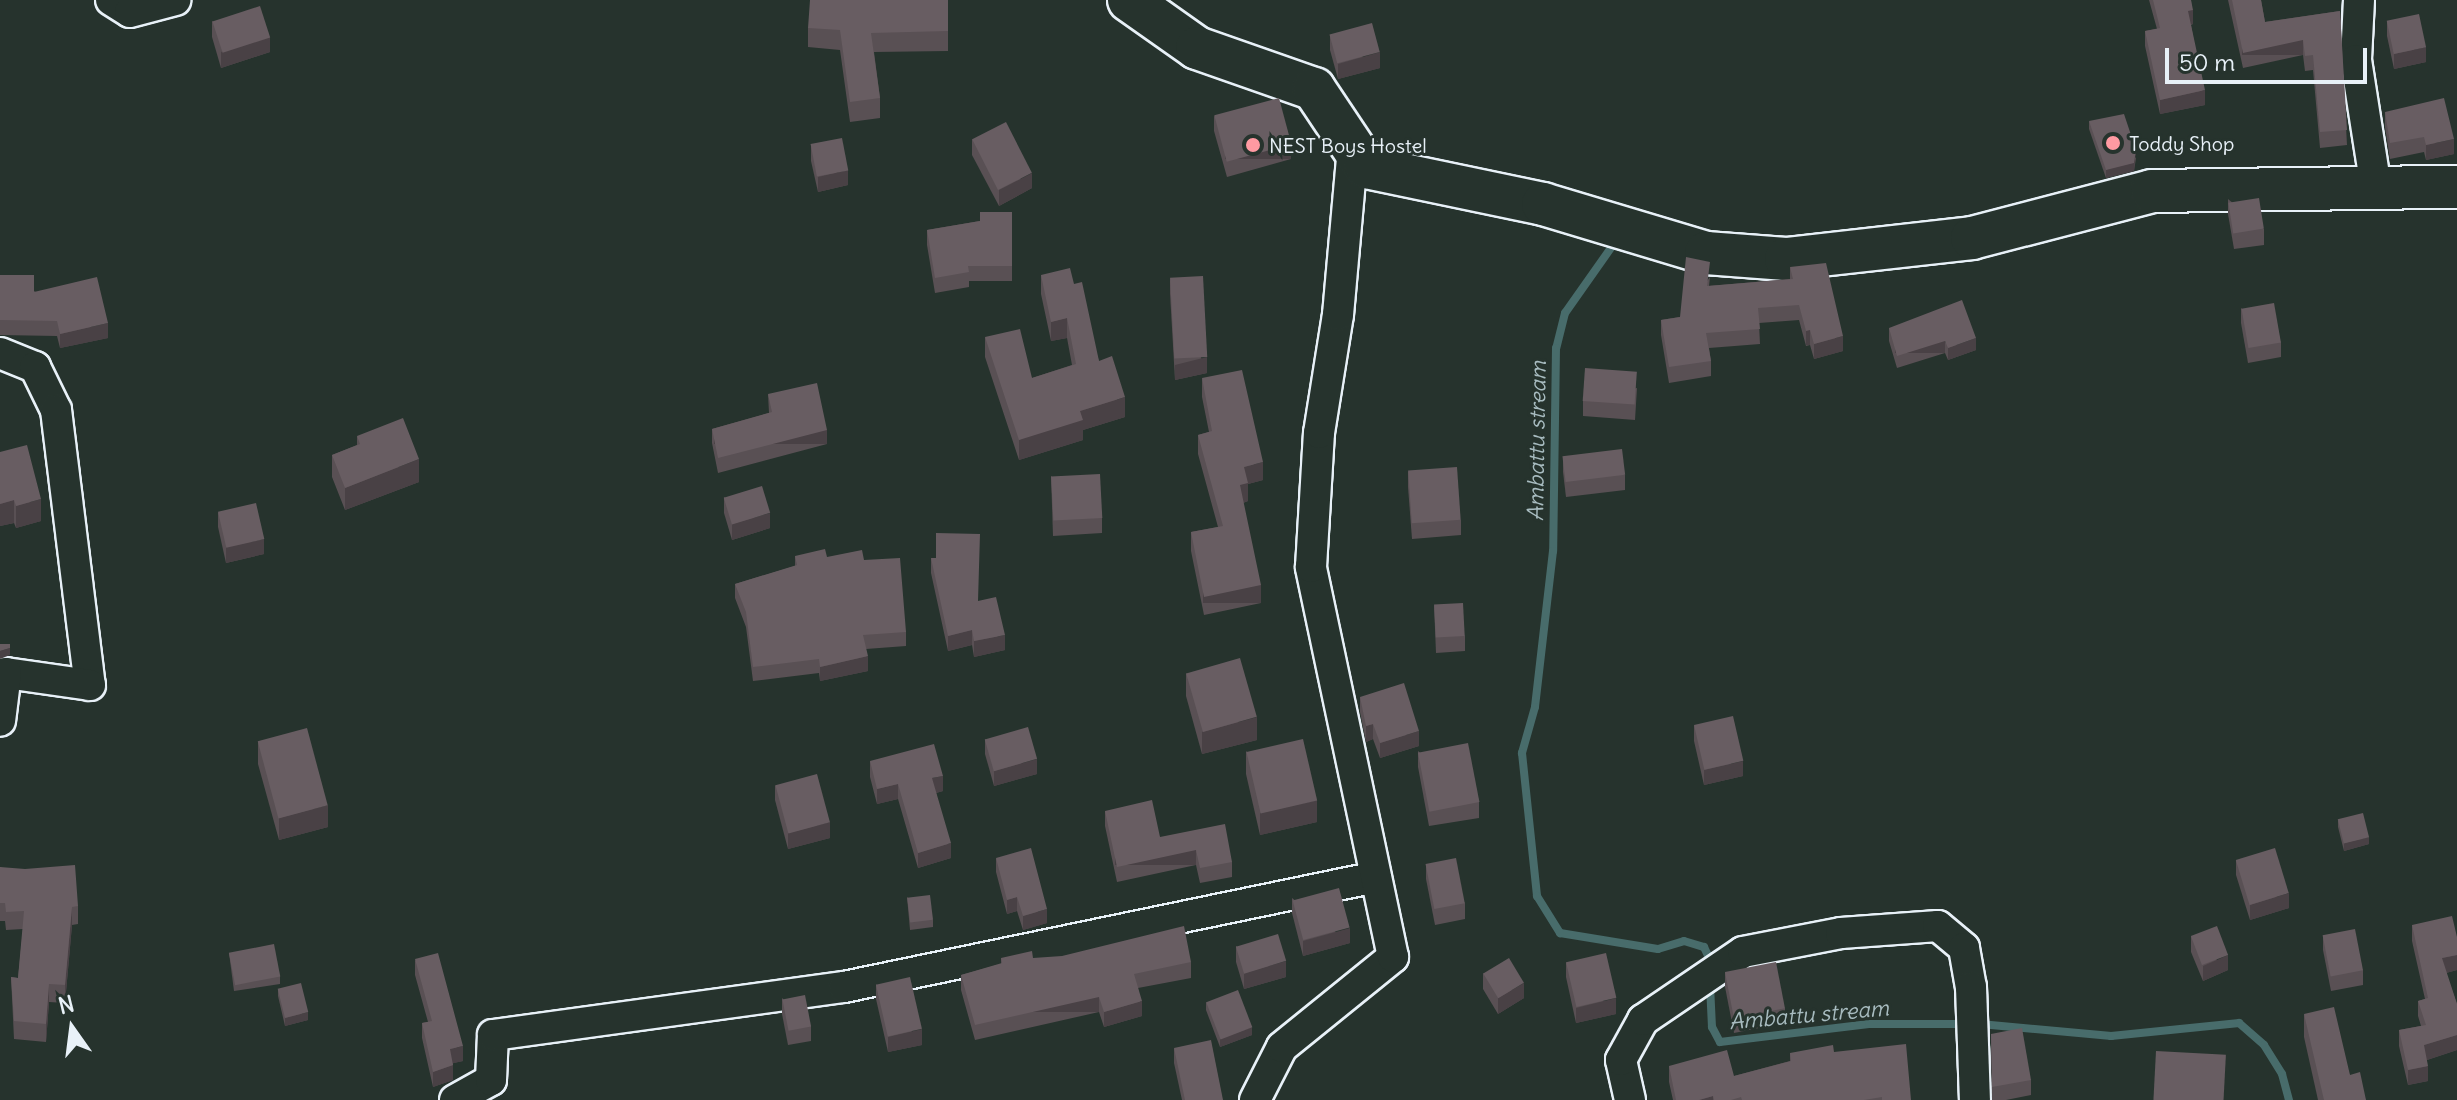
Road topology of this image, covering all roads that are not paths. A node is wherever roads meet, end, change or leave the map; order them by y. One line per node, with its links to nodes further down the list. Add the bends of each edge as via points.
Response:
1 (111, 0): 2 (street, via 130,12)
2 (175, 0)
3 (1129, 0): 5 (street, via 1197,48 1314,89)
4 (2359, 0): 6 (street, via 2356,60)
5 (1353, 147): 6 (street, via 1366,167 1543,204 1706,253 1786,259 1972,238 2152,191); 10 (street, via 1338,315 1319,433 1311,567)
6 (2376, 187): 7 (street)
7 (2457, 187)
8 (0, 353): 9 (street, via 35,367 56,410 90,685 6,673)
9 (0, 721)
10 (1376, 877): 11 (street, via 844,987 493,1035 491,1080); 12 (street, via 1393,957 1282,1047)
11 (455, 1100)
12 (1255, 1100)
13 (1630, 1100): 14 (street, via 1621,1060 1643,1020 1743,952 1841,933 1938,926 1964,948)
14 (1975, 1100)

